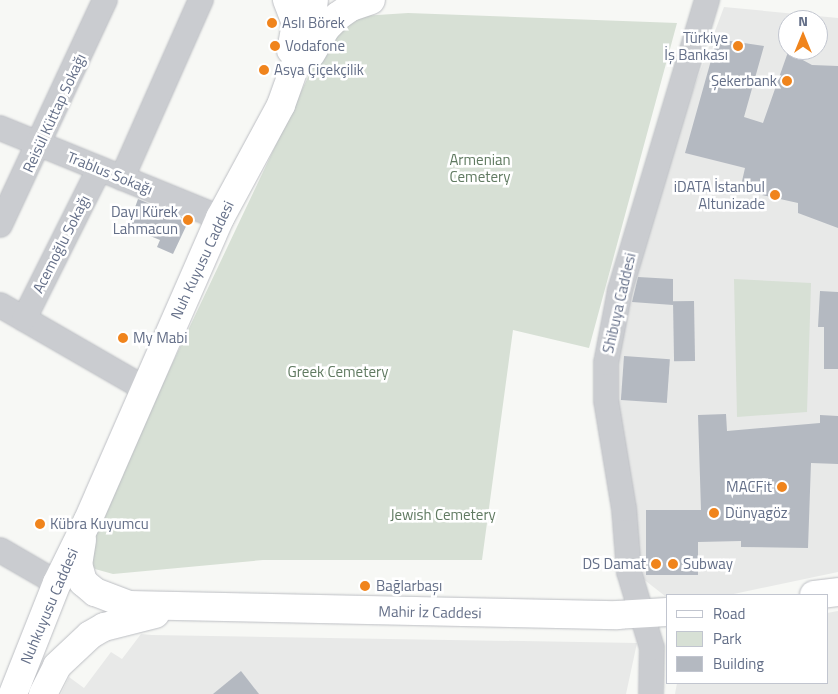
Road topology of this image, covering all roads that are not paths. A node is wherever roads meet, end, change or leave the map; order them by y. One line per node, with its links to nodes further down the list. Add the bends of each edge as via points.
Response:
1 (106, 0): 9 (street, Reisül Küttap Sokağı)
2 (200, 0): 11 (street)
3 (287, 0): 7 (main road, via 296,23)
4 (314, 0): 7 (main road, Nuh Kuyusu Caddesi, via 312,18)
5 (371, 0): 7 (main road, via 351,6 326,28)
6 (707, 0): 23 (street, Shibuya Caddesi, via 620,290 606,363 608,415 624,509 629,572)
7 (282, 105): 12 (main road, Nuh Kuyusu Caddesi)
8 (0, 128): 9 (street, Trablus Sokağı)
9 (40, 144): 10 (street, Trablus Sokağı); 13 (street, Reisül Küttap Sokağı)
10 (99, 169): 11 (street, Trablus Sokağı); 15 (street, Acemoğlu Sokağı)
11 (122, 178): 12 (street, Trablus Sokağı)
12 (220, 218): 16 (main road, Nuh Kuyusu Caddesi)
13 (0, 225)
14 (0, 305): 15 (street)
15 (24, 319): 16 (street)
16 (144, 388): 17 (main road, Nuh Kuyusu Caddesi)
17 (88, 520): 19 (main road, Nuhkuyusu Caddesi); 22 (main road, via 78,564 79,573 88,587 129,605)
18 (0, 550): 19 (street)
19 (57, 583): 25 (main road, Nuhkuyusu Caddesi)
20 (838, 592): 21 (main road)
21 (822, 594)
22 (193, 608): 23 (main road, Mahir İz Caddesi); 24 (main road, Nuhkuyusu Caddesi, via 144,615 104,627 76,646)
23 (654, 613): 27 (street, Shibuya Caddesi)
24 (57, 666): 25 (main road, via 72,634 68,628 59,625 43,632); 26 (main road, Nuhkuyusu Caddesi)
25 (15, 676)
26 (43, 694)
27 (651, 694)

